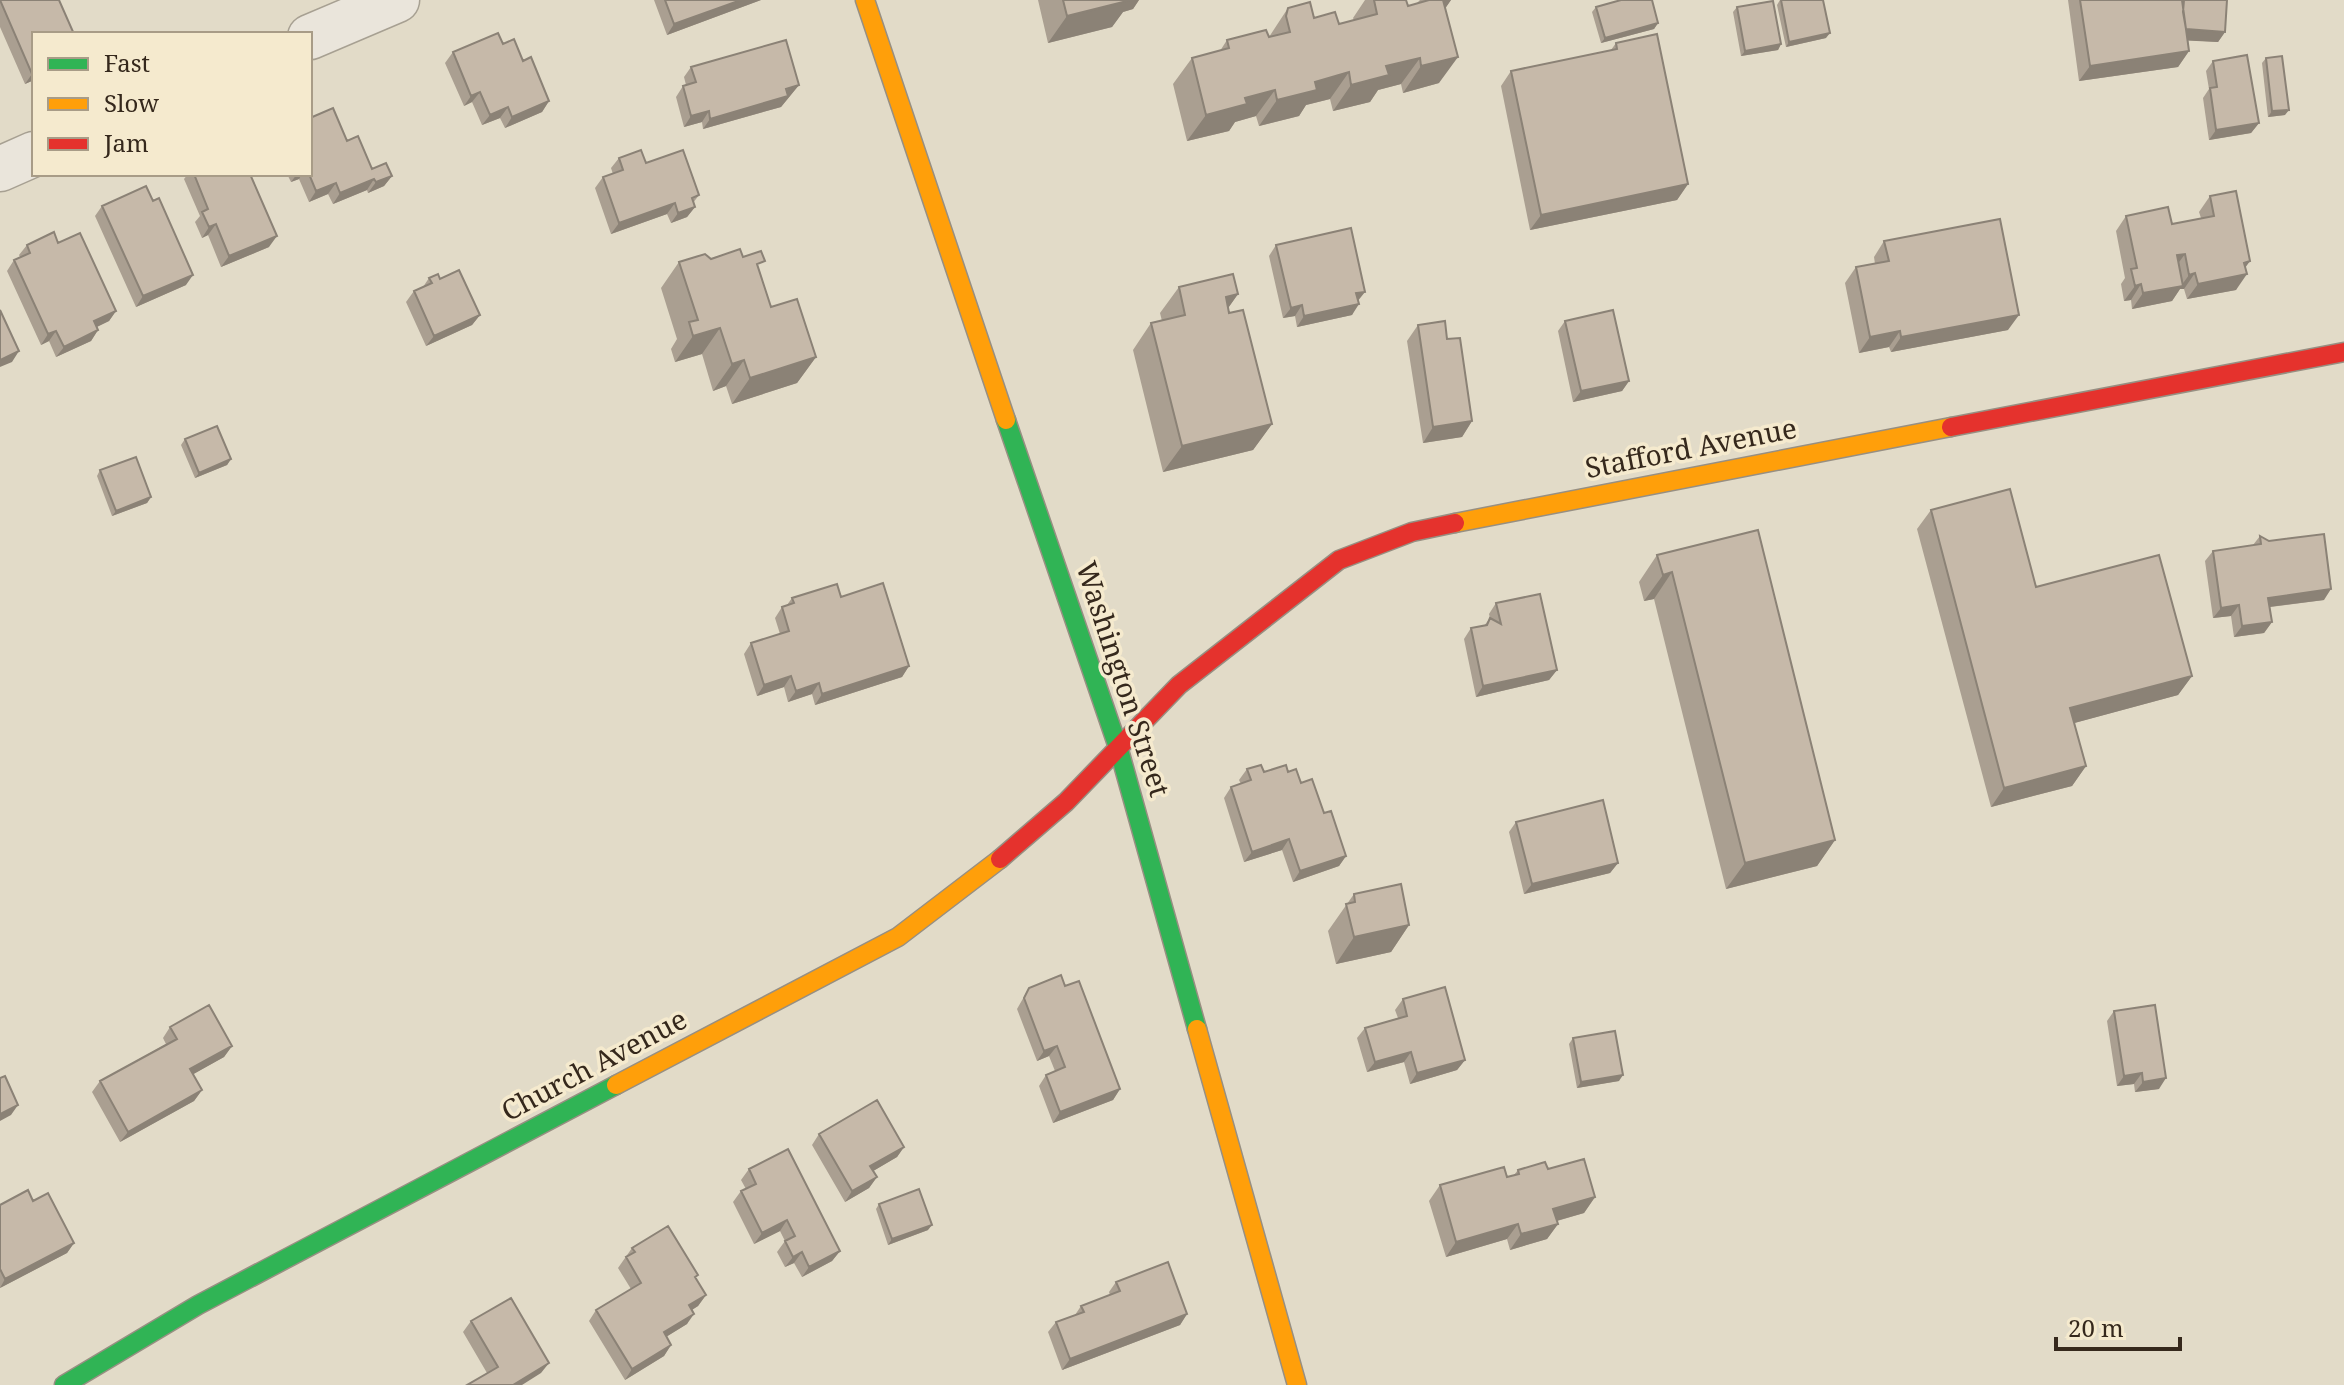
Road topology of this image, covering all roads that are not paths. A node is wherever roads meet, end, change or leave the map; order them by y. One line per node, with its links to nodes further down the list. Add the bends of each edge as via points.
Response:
1 (397, 0): 3 (street)
2 (865, 0): 7 (main road, Washington Street)
3 (312, 36)
4 (32, 155): 5 (street)
5 (0, 169)
6 (2344, 352): 7 (main road, Stafford Avenue, via 1412,532 1339,560 1179,685)
7 (1119, 750): 8 (main road, Church Avenue, via 978,878 898,937 198,1305); 9 (main road, Washington Street)
8 (64, 1385)
9 (1297, 1385)

